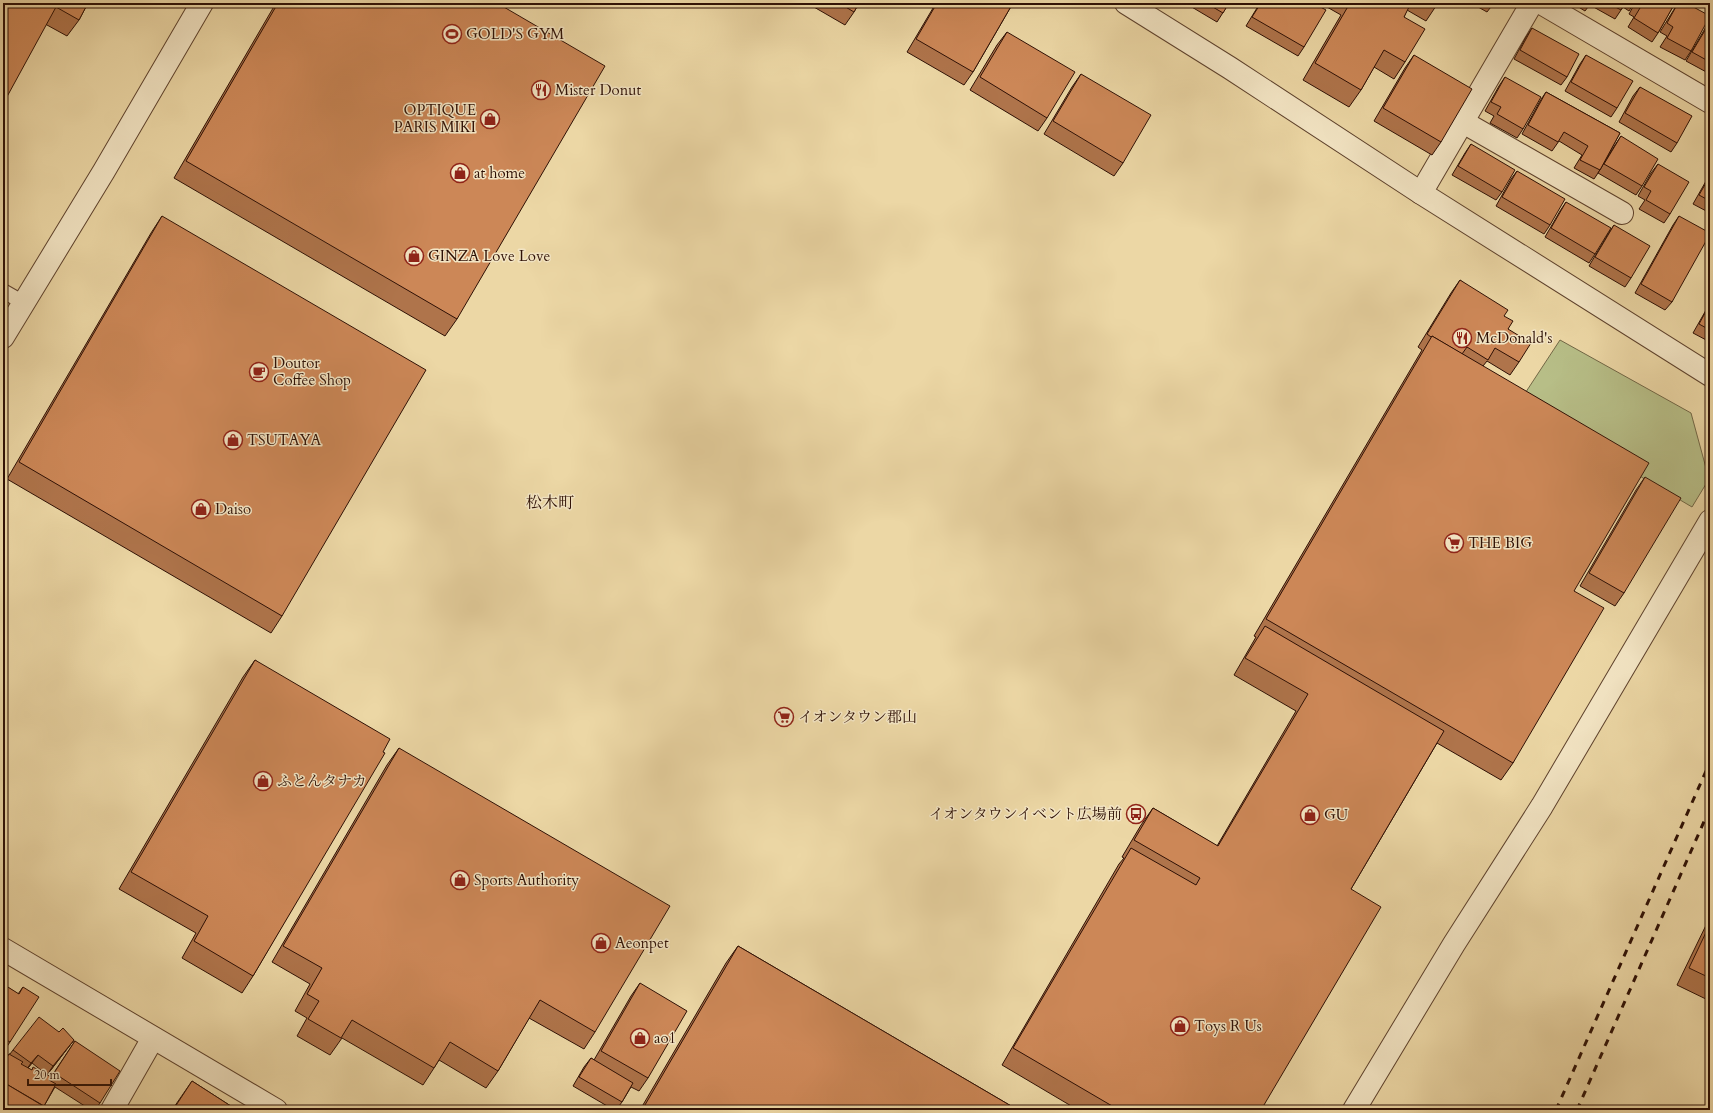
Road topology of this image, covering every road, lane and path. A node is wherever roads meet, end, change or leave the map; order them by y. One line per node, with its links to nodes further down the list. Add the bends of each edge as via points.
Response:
1 (202, 3): 10 (street)
2 (1126, 3): 7 (street)
3 (1532, 3): 6 (street)
4 (1541, 3): 5 (street)
5 (1710, 102)
6 (1463, 122): 7 (street); 8 (street)
7 (1421, 193): 12 (street)
8 (1622, 213)
9 (3, 291): 10 (lane)
10 (24, 303): 11 (street)
11 (3, 337)
12 (1710, 375)
13 (1710, 521): 18 (street, via 1542,806 1454,944)
14 (3, 949): 15 (street)
15 (153, 1038): 16 (street); 17 (street)
16 (112, 1110)
17 (276, 1110)
18 (1354, 1110)

